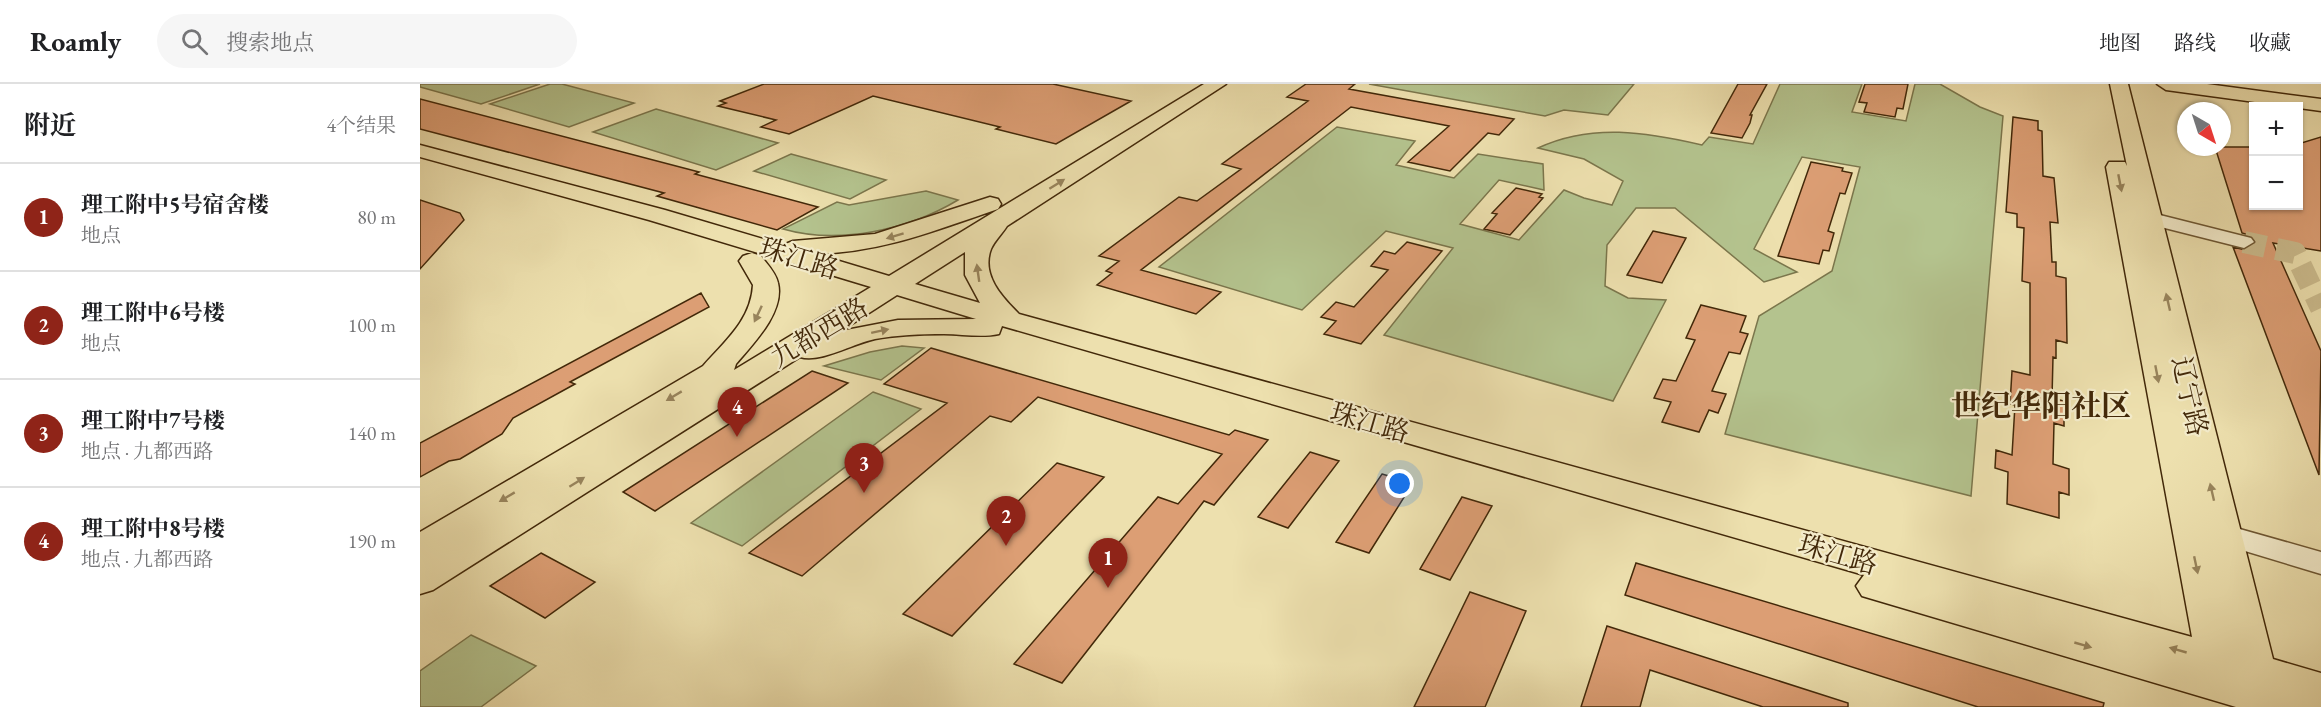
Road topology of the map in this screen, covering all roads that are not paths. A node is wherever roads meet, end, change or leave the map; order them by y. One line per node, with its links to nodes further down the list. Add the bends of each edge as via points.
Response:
1 (1187, 84): 11 (main road, 九都西路)
2 (1217, 84): 11 (main road, 九都西路, one-way to 2)
3 (2101, 84): 23 (main road, 辽宁路, one-way to 23, via 2187,525)
4 (2119, 84): 12 (main road, 辽宁路)
5 (2166, 84): 8 (main road)
6 (2214, 84): 7 (main road)
7 (2321, 99)
8 (2321, 105)
9 (420, 151): 14 (main road, 珠江路)
10 (420, 162): 14 (main road, 珠江路, via 726,251)
11 (999, 210): 14 (main road, one-way to 14, via 879,241); 15 (main road, 九都西路); 16 (main road, one-way to 11, via 976,278 976,256)
12 (2148, 218): 13 (street); 18 (main road, 辽宁路, one-way to 12)
13 (2244, 242)
14 (759, 255): 15 (main road, 珠江路); 17 (main road, one-way to 17, via 765,297)
15 (871, 288): 16 (main road, 珠江路); 17 (main road, 九都西路)
16 (1004, 325): 17 (main road, one-way to 16, via 821,346 884,330 949,324); 23 (main road, 珠江路, via 1590,504)
17 (721, 380): 19 (main road, 九都西路, one-way to 19); 21 (main road, 九都西路, one-way to 17)
18 (2222, 534): 20 (street); 23 (main road, 辽宁路)
19 (420, 549)
20 (2321, 563)
21 (420, 580)
22 (2321, 690): 23 (main road, 珠江路)
23 (2249, 691)

